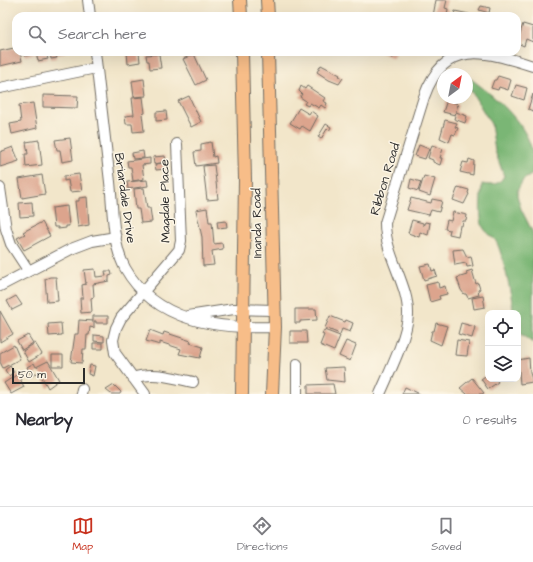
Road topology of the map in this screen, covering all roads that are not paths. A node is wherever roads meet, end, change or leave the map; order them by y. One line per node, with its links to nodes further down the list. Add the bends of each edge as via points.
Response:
1 (88, 0): 4 (street)
2 (240, 0): 5 (main road)
3 (267, 0): 6 (main road)
4 (90, 12)
5 (241, 12)
6 (268, 12)
7 (94, 56): 13 (street, Briardale Drive)
8 (242, 56): 21 (main road, Inanda Road, via 245,180)
9 (268, 56): 22 (main road, Inanda Road)
10 (459, 56): 33 (street, Ribbon Road, via 438,70 431,79 385,223 387,245 406,300 408,316 404,334)
11 (503, 56): 12 (street, Ribbon Road)
12 (533, 66)
13 (96, 68): 14 (street); 17 (street, Briardale Drive)
14 (0, 88)
15 (177, 144): 20 (street, Magdale Place, via 180,247 178,254)
16 (0, 188): 18 (street, via 6,229 11,244)
17 (116, 237): 18 (street, via 92,240); 20 (street, Briardale Drive, via 125,268)
18 (28, 270): 19 (street)
19 (0, 286)
20 (144, 292): 23 (street, Briardale Drive, via 160,306); 27 (street, Magdale Place, via 121,318 113,340 115,353)
21 (243, 309): 22 (street); 23 (street); 25 (main road, Inanda Road)
22 (274, 310): 24 (main road, Inanda Road)
23 (185, 317): 25 (street, Briardale Drive)
24 (275, 327): 25 (street, Briardale Drive); 31 (main road, Inanda Road)
25 (243, 328): 30 (main road, Inanda Road)
26 (296, 364): 32 (street)
27 (133, 378): 28 (street, via 153,374); 29 (street, Magdale Place)
28 (193, 382)
29 (145, 394)
30 (242, 394)
31 (272, 394)
32 (297, 394)
33 (380, 394)

